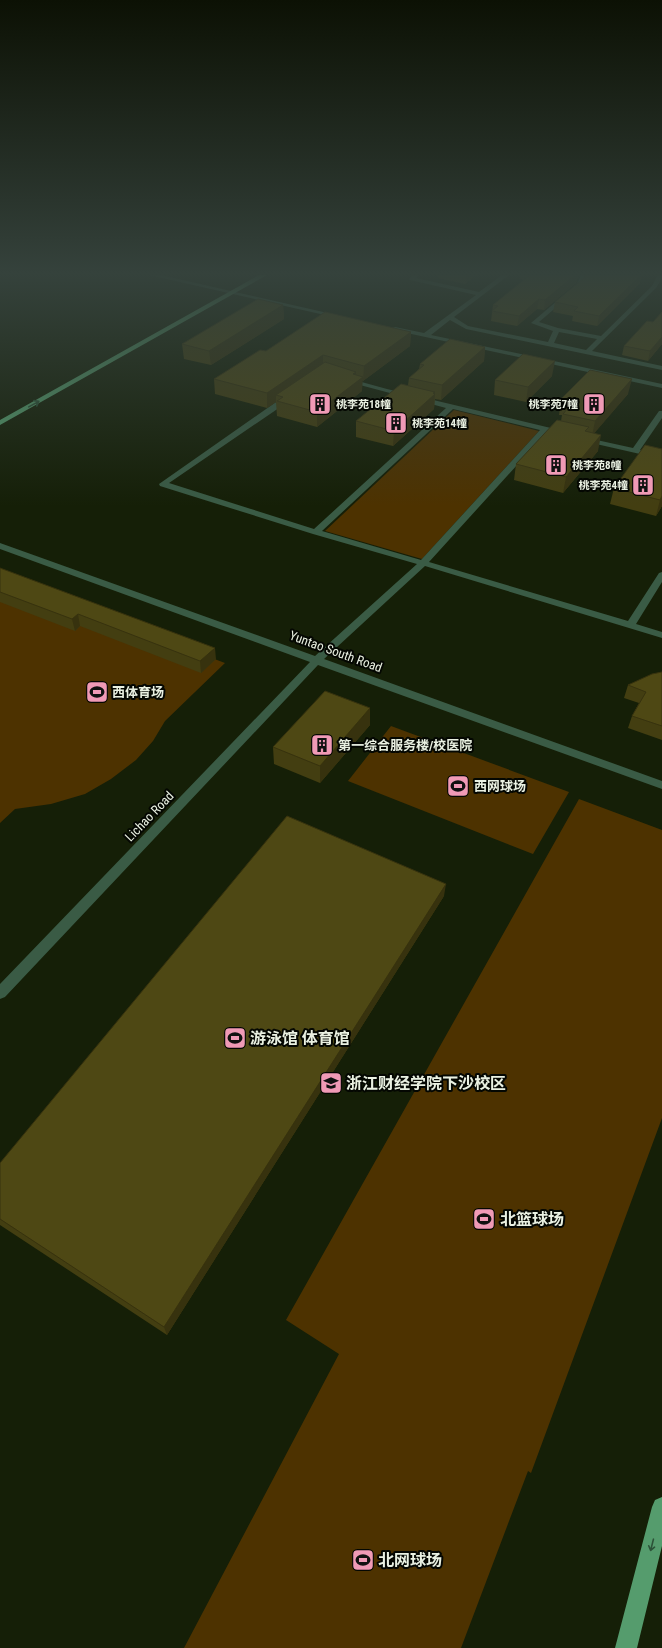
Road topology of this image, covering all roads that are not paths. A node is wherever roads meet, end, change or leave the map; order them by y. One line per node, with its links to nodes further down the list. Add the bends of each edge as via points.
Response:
1 (112, 352): 6 (main road)
2 (127, 352): 13 (main road, one-way to 2)
3 (500, 352): 9 (street)
4 (582, 352): 5 (street)
5 (587, 353): 7 (street)
6 (90, 364)
7 (662, 368)
8 (338, 377): 11 (street)
9 (662, 386)
10 (298, 391): 19 (street, via 163,484)
11 (452, 407): 14 (street); 19 (street)
12 (662, 413): 17 (street)
13 (0, 423)
14 (546, 430): 15 (street); 21 (street, Lichao Road)
15 (560, 433)
16 (575, 437): 17 (street)
17 (635, 451): 18 (street)
18 (662, 457)
19 (316, 532): 21 (street)
20 (0, 546): 25 (street, Yuntao South Road)
21 (423, 563): 23 (street); 25 (street, Lichao Road)
22 (662, 575): 23 (street)
23 (630, 625): 24 (street)
24 (662, 635)
25 (318, 659): 26 (street, Yuntao South Road); 27 (street, Lichao Road)
26 (662, 785)
27 (0, 993)
28 (662, 1507): 29 (main road, one-way to 29)
29 (626, 1648)

